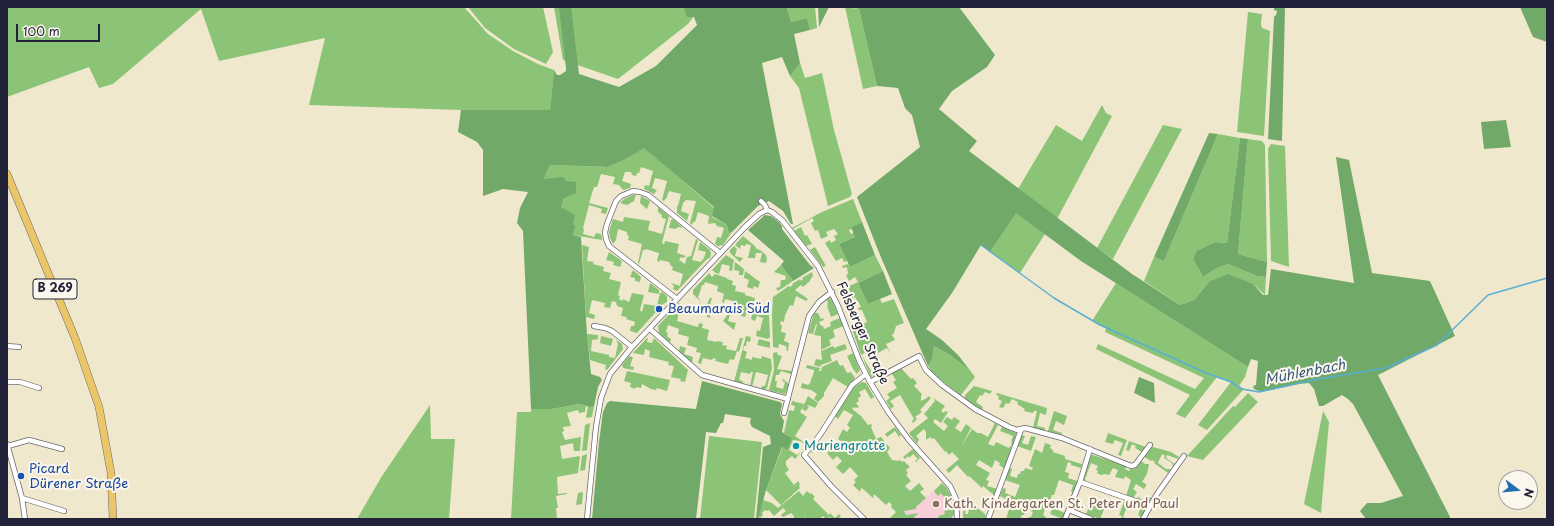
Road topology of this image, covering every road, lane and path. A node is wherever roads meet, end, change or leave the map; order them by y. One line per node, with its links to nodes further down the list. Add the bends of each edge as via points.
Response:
1 (7, 174): 30 (main road, B 269, via 75,338 99,407 111,474)
2 (761, 201): 3 (street, Felsberger Straße)
3 (767, 210): 4 (street, via 759,214); 5 (street, Felsberger Straße, via 788,227 818,266)
4 (720, 253): 6 (street); 6 (street, via 648,195 633,191 616,201 605,232 609,246)
5 (832, 292): 12 (street, Felsberger Straße); 16 (street, via 819,302 809,316)
6 (677, 299): 8 (street)
7 (594, 326): 11 (street, via 612,331)
8 (650, 328): 11 (street); 16 (street, via 702,376)
9 (7, 346): 10 (street)
10 (19, 347)
11 (632, 347): 31 (street, via 610,374 601,398)
12 (866, 374): 14 (street, Felsberger Straße); 32 (street, via 852,385 820,435 804,453 830,486)
13 (7, 382): 15 (street, via 20,382)
14 (870, 382): 18 (street, via 919,356 926,370 942,386 1001,424); 33 (street, Felsberger Straße, via 909,440 950,486 956,499)
15 (39, 388)
16 (788, 399): 17 (street)
17 (784, 413)
18 (1021, 430): 22 (street, via 1025,428 1062,438); 34 (street)
19 (7, 445): 21 (street, via 29,440); 25 (street)
20 (1150, 445): 22 (street, via 1135,465 1131,466)
21 (62, 449)
22 (1090, 449): 24 (street)
23 (1184, 456): 26 (street)
24 (1080, 482): 26 (street); 27 (street)
25 (22, 498): 28 (street); 29 (street)
26 (1150, 506): 37 (street)
27 (1069, 510): 35 (street); 36 (street)
28 (64, 511)
29 (25, 519)
30 (113, 519)
31 (588, 519)
32 (864, 519)
33 (958, 519)
34 (988, 519)
35 (1065, 519)
36 (1091, 519)
37 (1143, 519)

